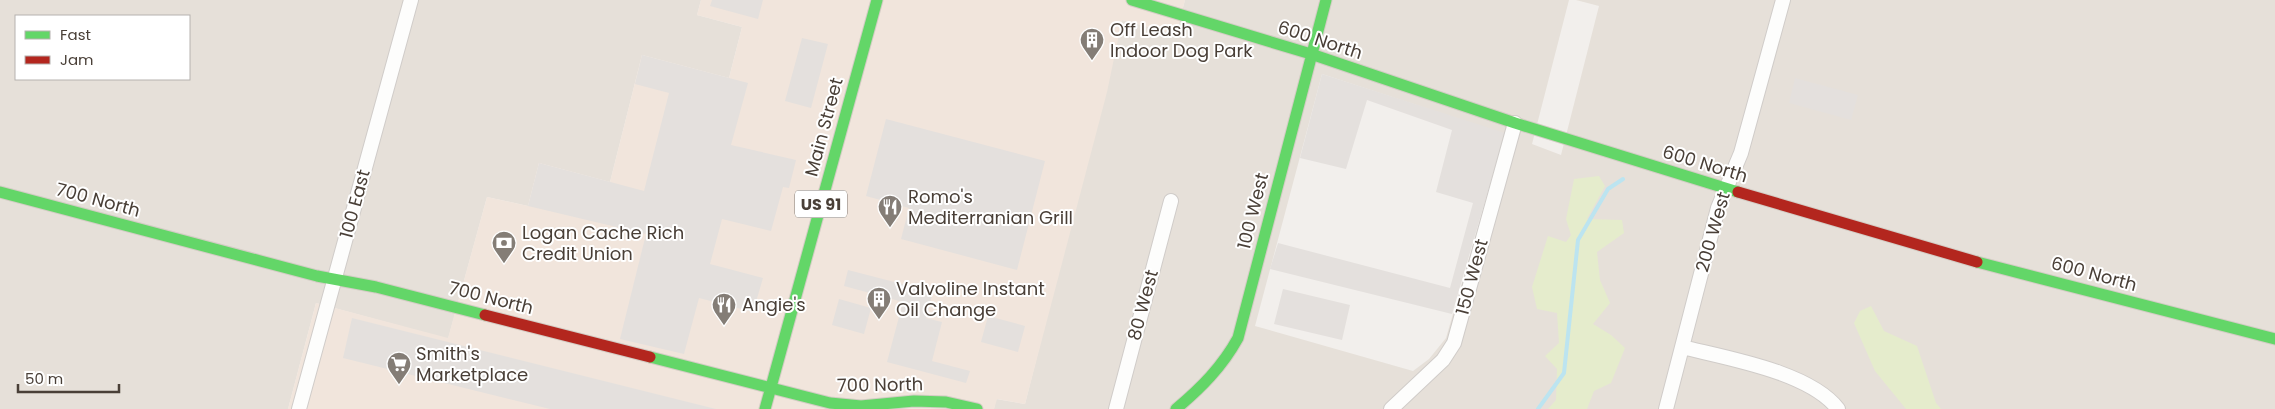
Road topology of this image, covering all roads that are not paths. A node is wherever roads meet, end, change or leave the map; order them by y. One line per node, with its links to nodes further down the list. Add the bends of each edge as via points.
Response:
1 (411, 0): 11 (street, 100 East)
2 (878, 0): 14 (street, Main Street / US 91)
3 (1132, 0): 6 (street, 600 North)
4 (1326, 0): 6 (street, 100 West)
5 (1783, 0): 8 (street, 200 West, via 1741,153)
6 (1311, 54): 7 (street, 600 North); 19 (street, 100 West, via 1238,338 1226,362 1208,383)
7 (1515, 122): 8 (street, 600 North); 20 (street, 150 West, via 1454,343 1443,360)
8 (1725, 188): 12 (street, 600 North, via 1966,259); 13 (street, 200 West)
9 (0, 192): 11 (street, 700 North)
10 (1171, 202): 18 (street, 80 West)
11 (335, 279): 14 (street, 700 North); 15 (street, 100 East)
12 (2275, 339)
13 (1682, 347): 21 (street, 200 West); 22 (street, via 1784,374 1831,400)
14 (771, 387): 16 (street, Main Street / US 91); 17 (street, 700 North, via 830,403 861,406 914,401 946,402)
15 (299, 409)
16 (766, 409)
17 (977, 409)
18 (1116, 409)
19 (1176, 409)
20 (1391, 409)
21 (1666, 409)
22 (1838, 409)

